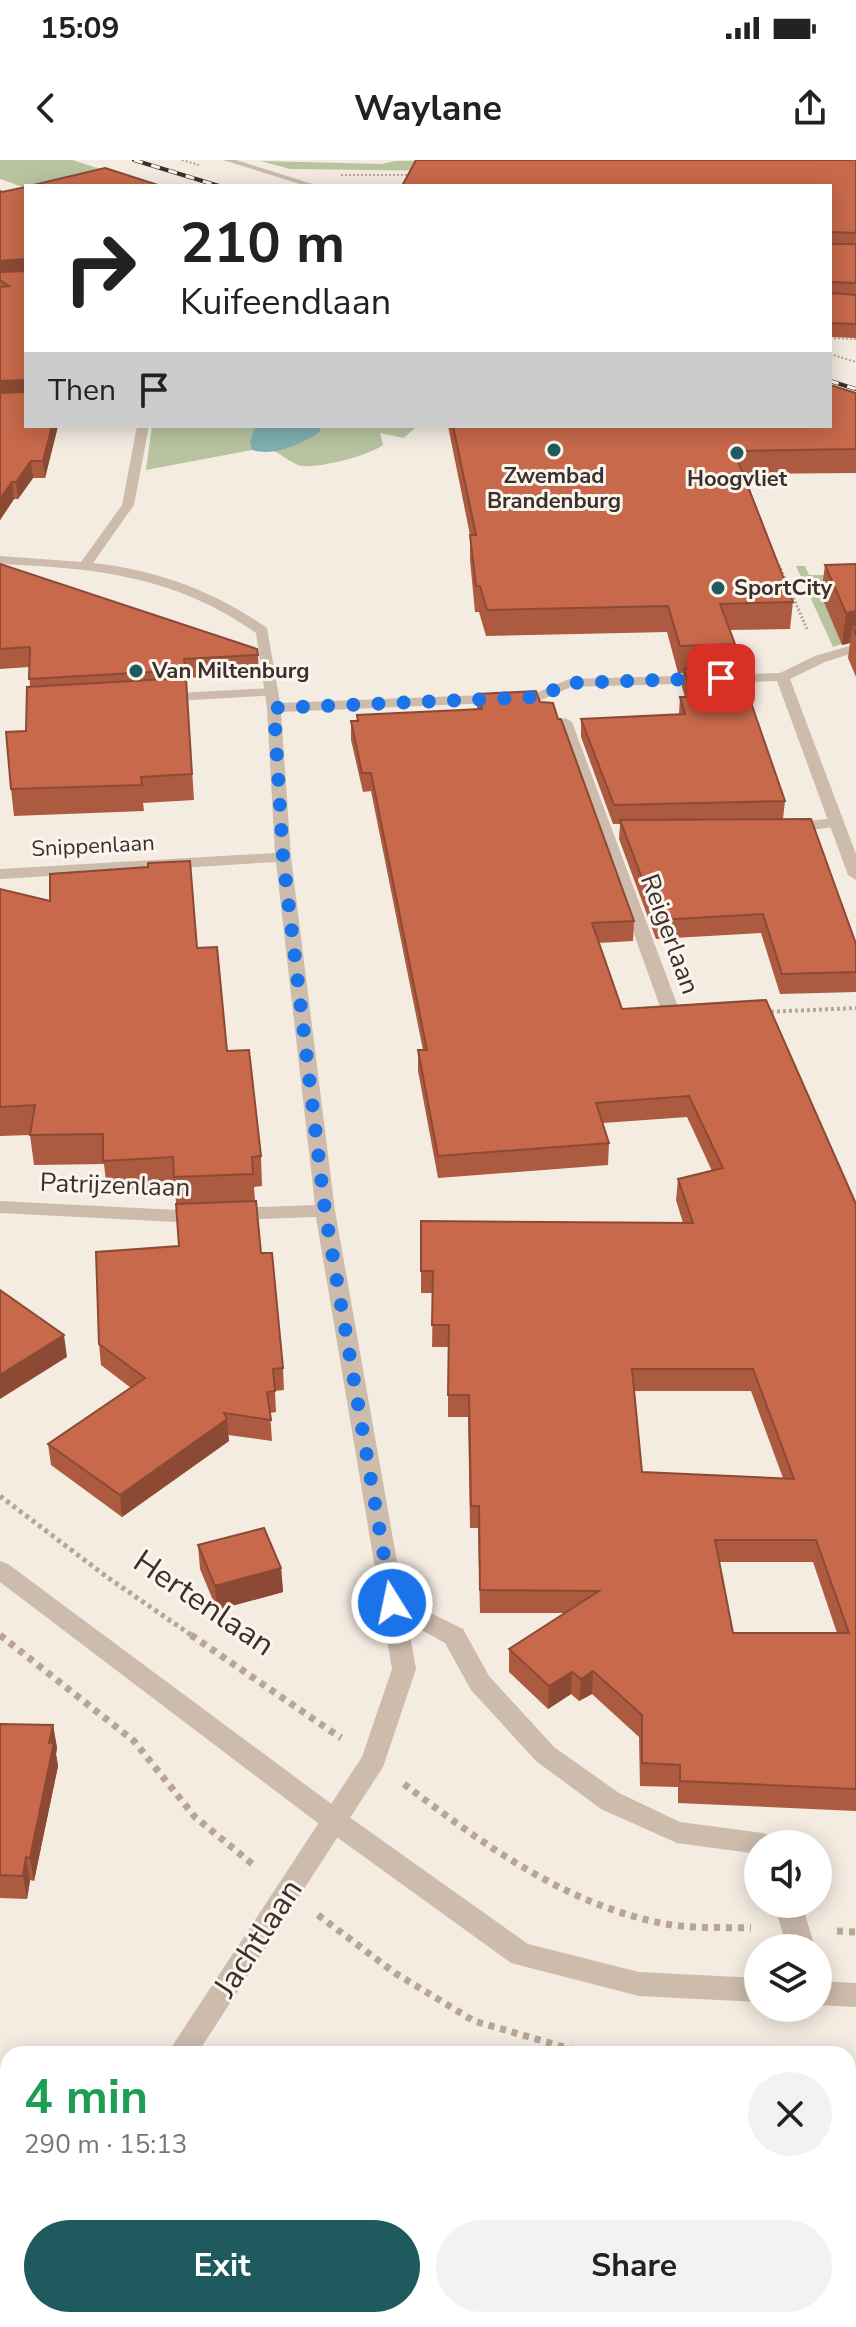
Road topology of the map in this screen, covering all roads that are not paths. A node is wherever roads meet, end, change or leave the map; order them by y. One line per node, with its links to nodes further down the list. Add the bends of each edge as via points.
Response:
1 (227, 160): 2 (street)
2 (308, 184)
3 (143, 428): 5 (street, via 128,505)
4 (0, 560): 5 (street, Jachtlaan)
5 (86, 564): 9 (street, Jachtlaan, via 194,590 239,612 262,631)
6 (856, 648): 7 (street)
7 (782, 677): 9 (street, via 569,683 539,697); 11 (street)
8 (152, 699): 9 (street)
9 (273, 700): 13 (street, Jachtlaan)
10 (565, 722): 16 (street, Reigerlaan, via 613,832)
11 (835, 823): 12 (street); 15 (street)
12 (776, 828)
13 (283, 857): 14 (street, Snippenlaan); 18 (street, Jachtlaan)
14 (0, 874)
15 (856, 875)
16 (672, 1015)
17 (0, 1207): 18 (street, Patrijzenlaan, via 177,1216)
18 (325, 1211): 20 (street, Jachtlaan)
19 (0, 1570): 21 (street)
20 (392, 1603): 21 (street, Jachtlaan, via 404,1669 374,1760); 22 (street, via 454,1636 480,1683 545,1754 610,1801 677,1832)
21 (336, 1822): 23 (street, via 521,1954 639,1984); 26 (street, Jachtlaan)
22 (744, 1841)
23 (744, 1989)
24 (832, 1994): 25 (street)
25 (856, 1995)
26 (186, 2046)

